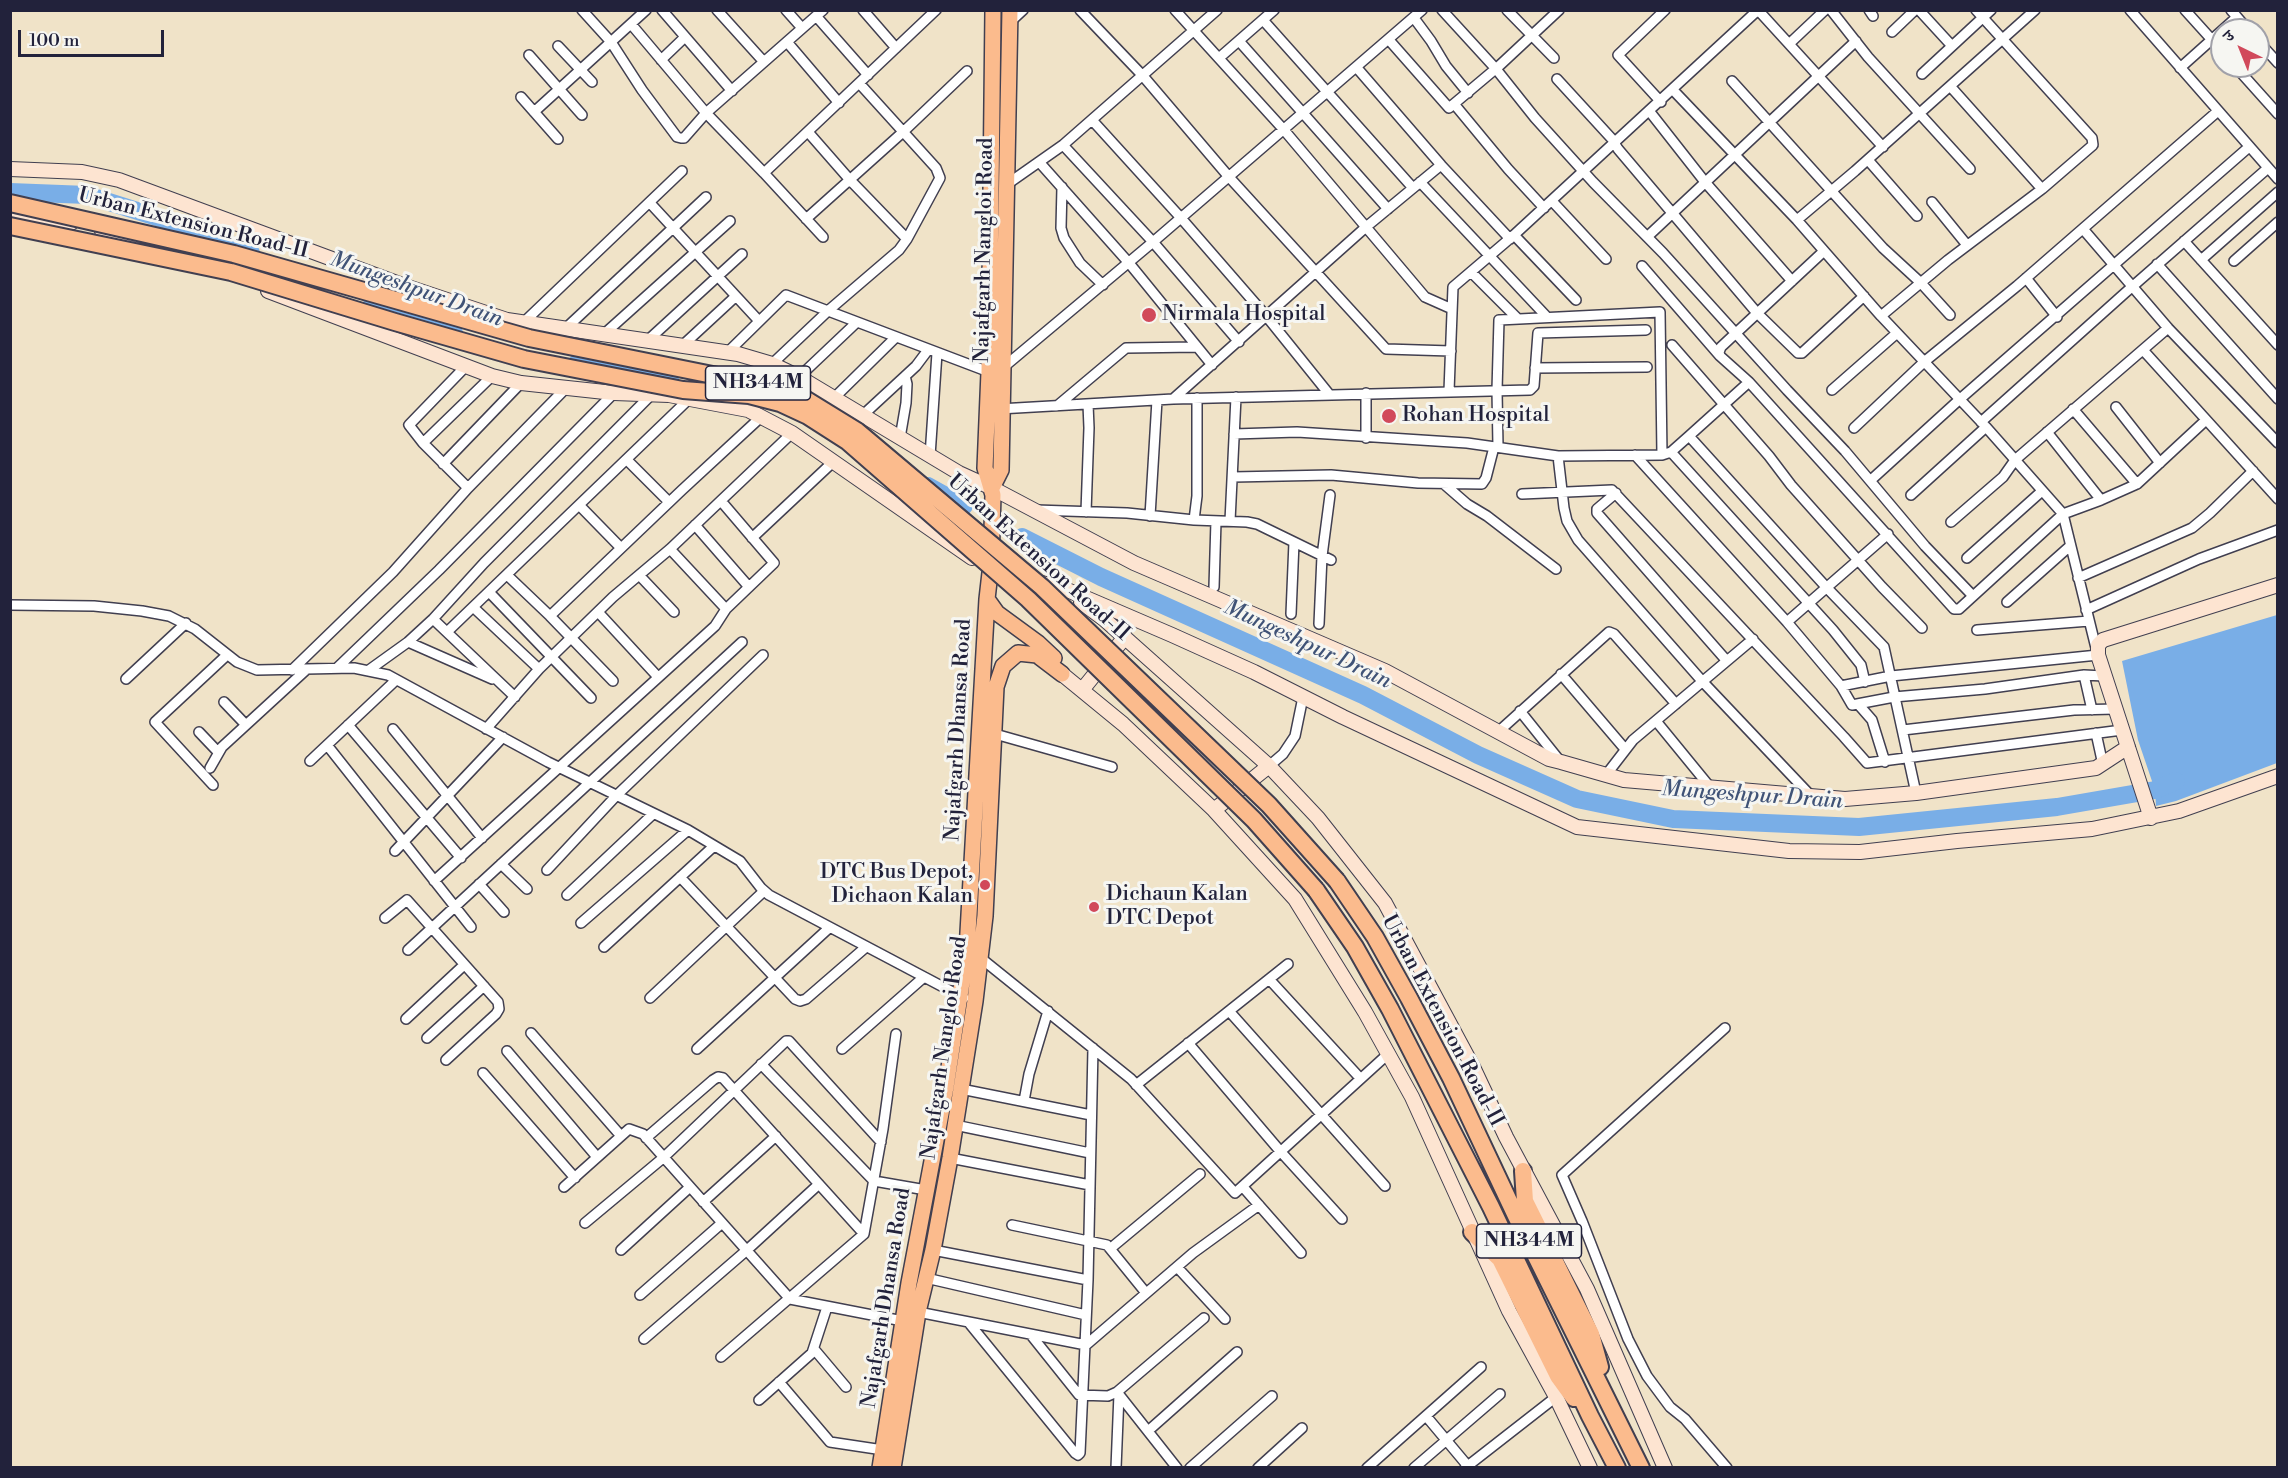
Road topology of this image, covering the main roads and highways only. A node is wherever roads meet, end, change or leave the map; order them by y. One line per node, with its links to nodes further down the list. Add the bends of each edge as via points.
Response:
1 (993, 10): 5 (main road, Najafgarh Nangloi Road, via 989,372)
2 (1010, 16): 5 (main road, Najafgarh Nangloi Road, via 1005,366)
3 (10, 203): 12 (highway, Urban Extension Road-II / NH344M, bridge, via 234,254 529,339 792,391 857,431 1042,587 1269,805 1337,881 1375,937 1451,1078)
4 (10, 226): 13 (highway, Urban Extension Road-II / NH344M, bridge, via 231,272 524,359 683,390 749,395 808,416 847,441 1028,599 1254,820 1316,890 1355,947 1390,1009)
5 (995, 409): 6 (main road, Najafgarh Nangloi Road, via 985,468 992,488)
6 (987, 599): 7 (main road, Najafgarh Dhansa Road); 7 (main road, Najafgarh Nangloi Road, via 997,613 1054,658 1062,674 1044,658 1018,653 1000,672)
7 (982, 839): 8 (main road, Najafgarh Nangloi Road)
8 (967, 999): 11 (main road, Najafgarh Dhansa Road, via 926,1190); 11 (main road, Najafgarh Nangloi Road, via 961,1089 951,1158 933,1250)
9 (1523, 1171): 12 (highway, via 1525,1201 1591,1334)
10 (1472, 1232): 13 (highway, via 1500,1259 1558,1377)
11 (912, 1319): 14 (main road, Najafgarh Dhansa Road); 15 (main road, Najafgarh Nangloi Road)
12 (1609, 1402): 17 (highway, Urban Extension Road-II / NH344M)
13 (1587, 1408): 16 (highway, Urban Extension Road-II / NH344M)
14 (880, 1467)
15 (893, 1467)
16 (1617, 1467)
17 (1641, 1467)

